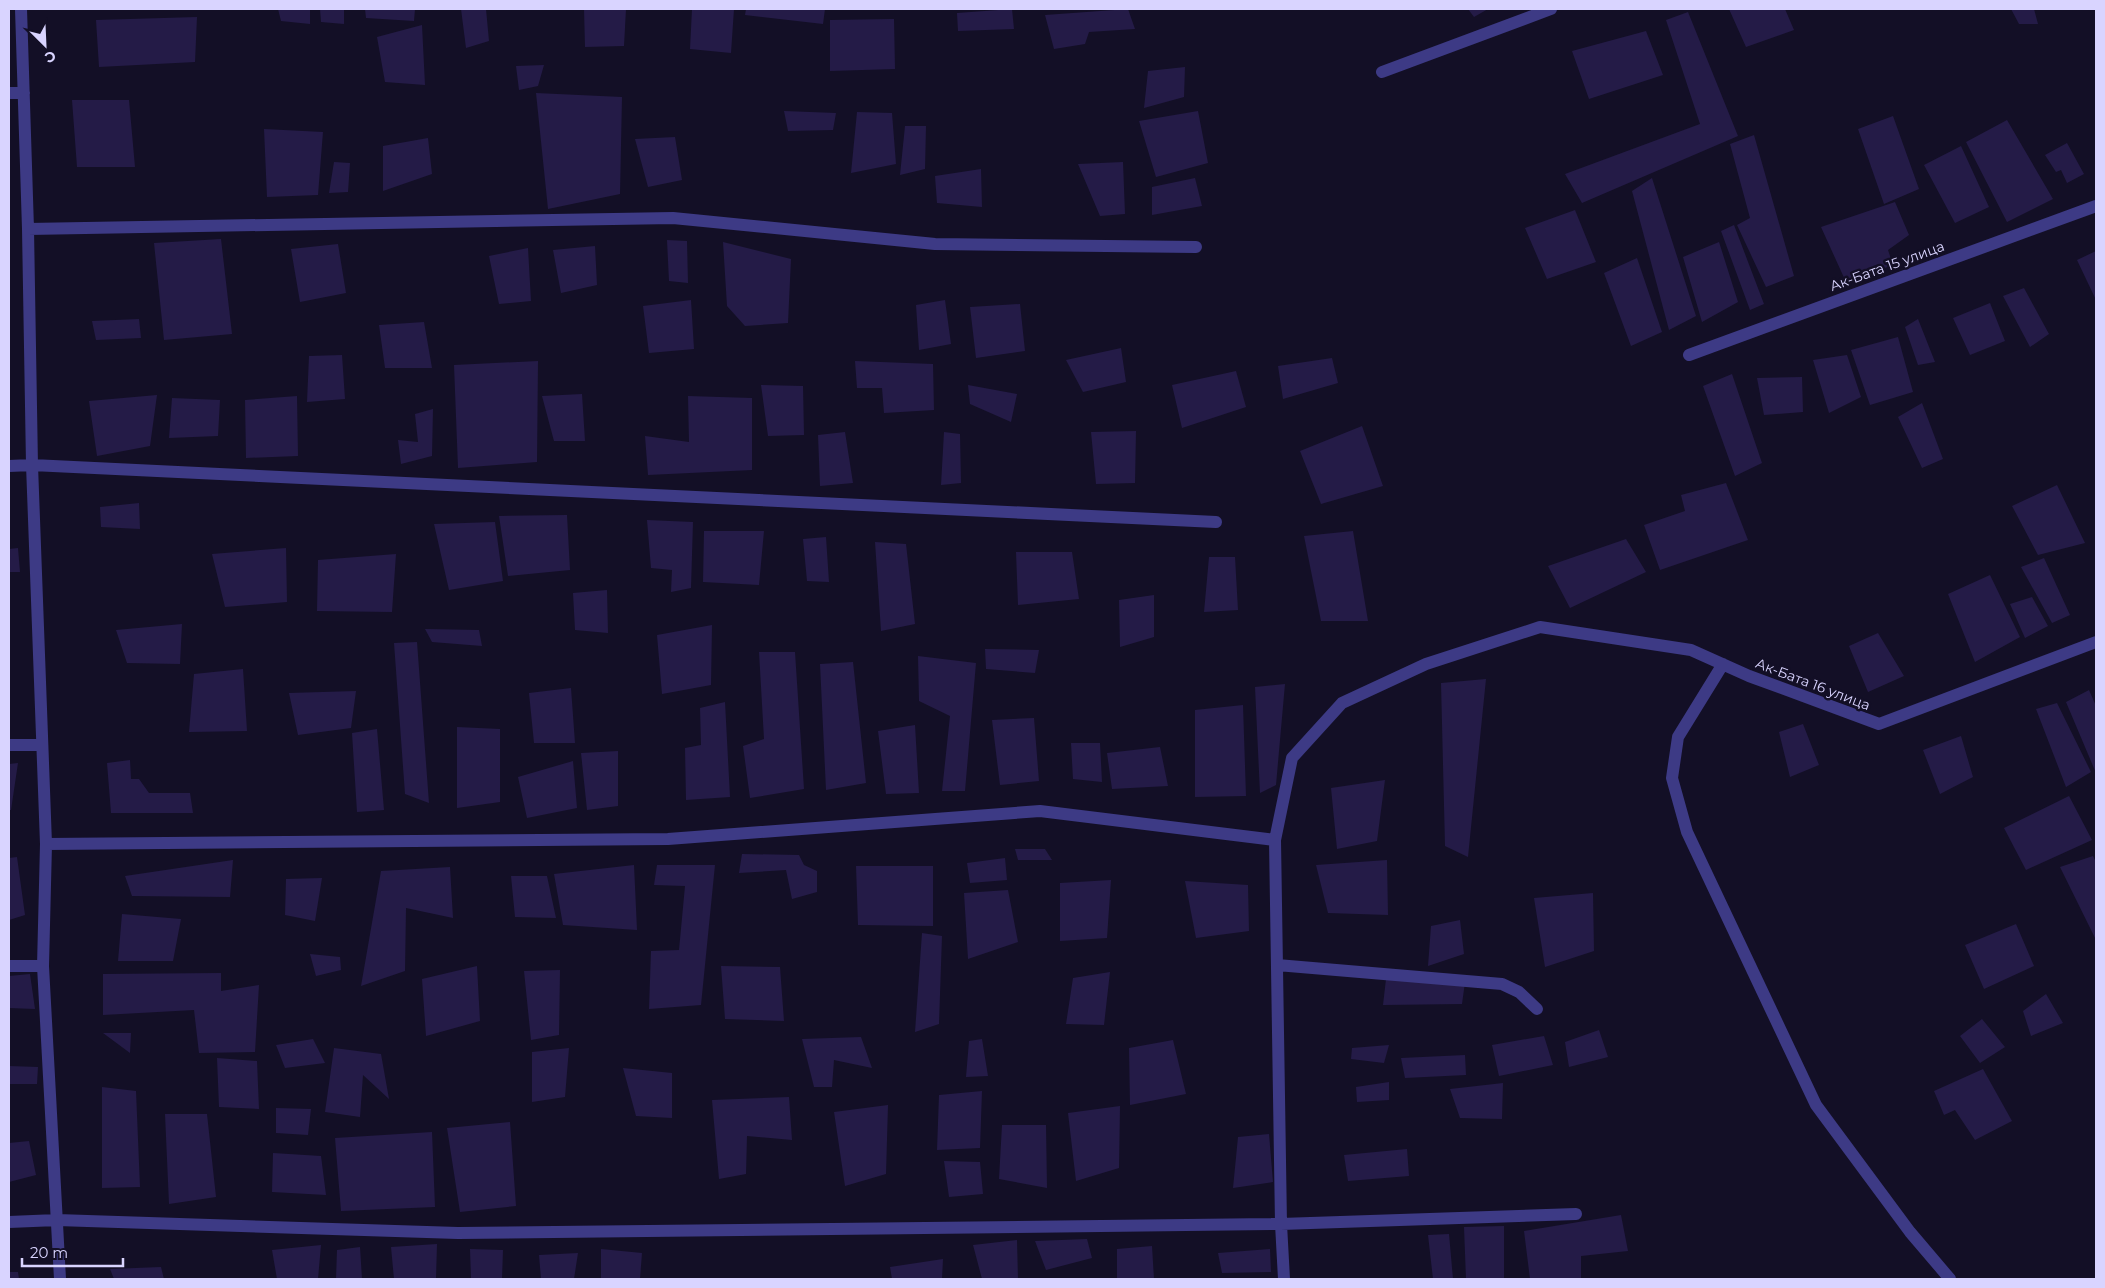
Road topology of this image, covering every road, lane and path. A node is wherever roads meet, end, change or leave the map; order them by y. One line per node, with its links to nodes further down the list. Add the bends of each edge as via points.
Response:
1 (21, 9): 5 (street)
2 (1551, 9): 3 (street)
3 (1382, 72)
4 (9, 93): 5 (street)
5 (24, 93): 7 (street)
6 (2096, 206): 9 (street, Ак-Бата 15 улица)
7 (28, 229): 8 (street, via 673,218 935,244); 10 (street)
8 (1196, 247)
9 (1689, 355)
10 (32, 465): 11 (street); 12 (street); 15 (street)
11 (9, 466)
12 (1216, 522)
13 (2096, 642): 14 (street, Ак-Бата 16 улица, via 1879,724)
14 (1723, 664): 17 (street, Ак-Бата 16 улица, via 1691,650 1540,627 1426,664 1342,703 1292,758); 29 (street, via 1678,737 1672,778 1687,832 1816,1105 1910,1232)
15 (42, 744): 16 (street); 18 (street)
16 (9, 745)
17 (1276, 840): 18 (street, via 1040,811 668,839); 19 (street)
18 (46, 844): 21 (street)
19 (1277, 965): 22 (street, via 1502,984 1519,992); 26 (street)
20 (9, 966): 21 (street)
21 (43, 966): 24 (street)
22 (1537, 1010)
23 (1576, 1214): 26 (street)
24 (57, 1220): 25 (street); 26 (street, via 458,1233); 27 (street)
25 (9, 1222)
26 (1281, 1224): 28 (street)
27 (60, 1279)
28 (1284, 1279)
29 (1950, 1279)

